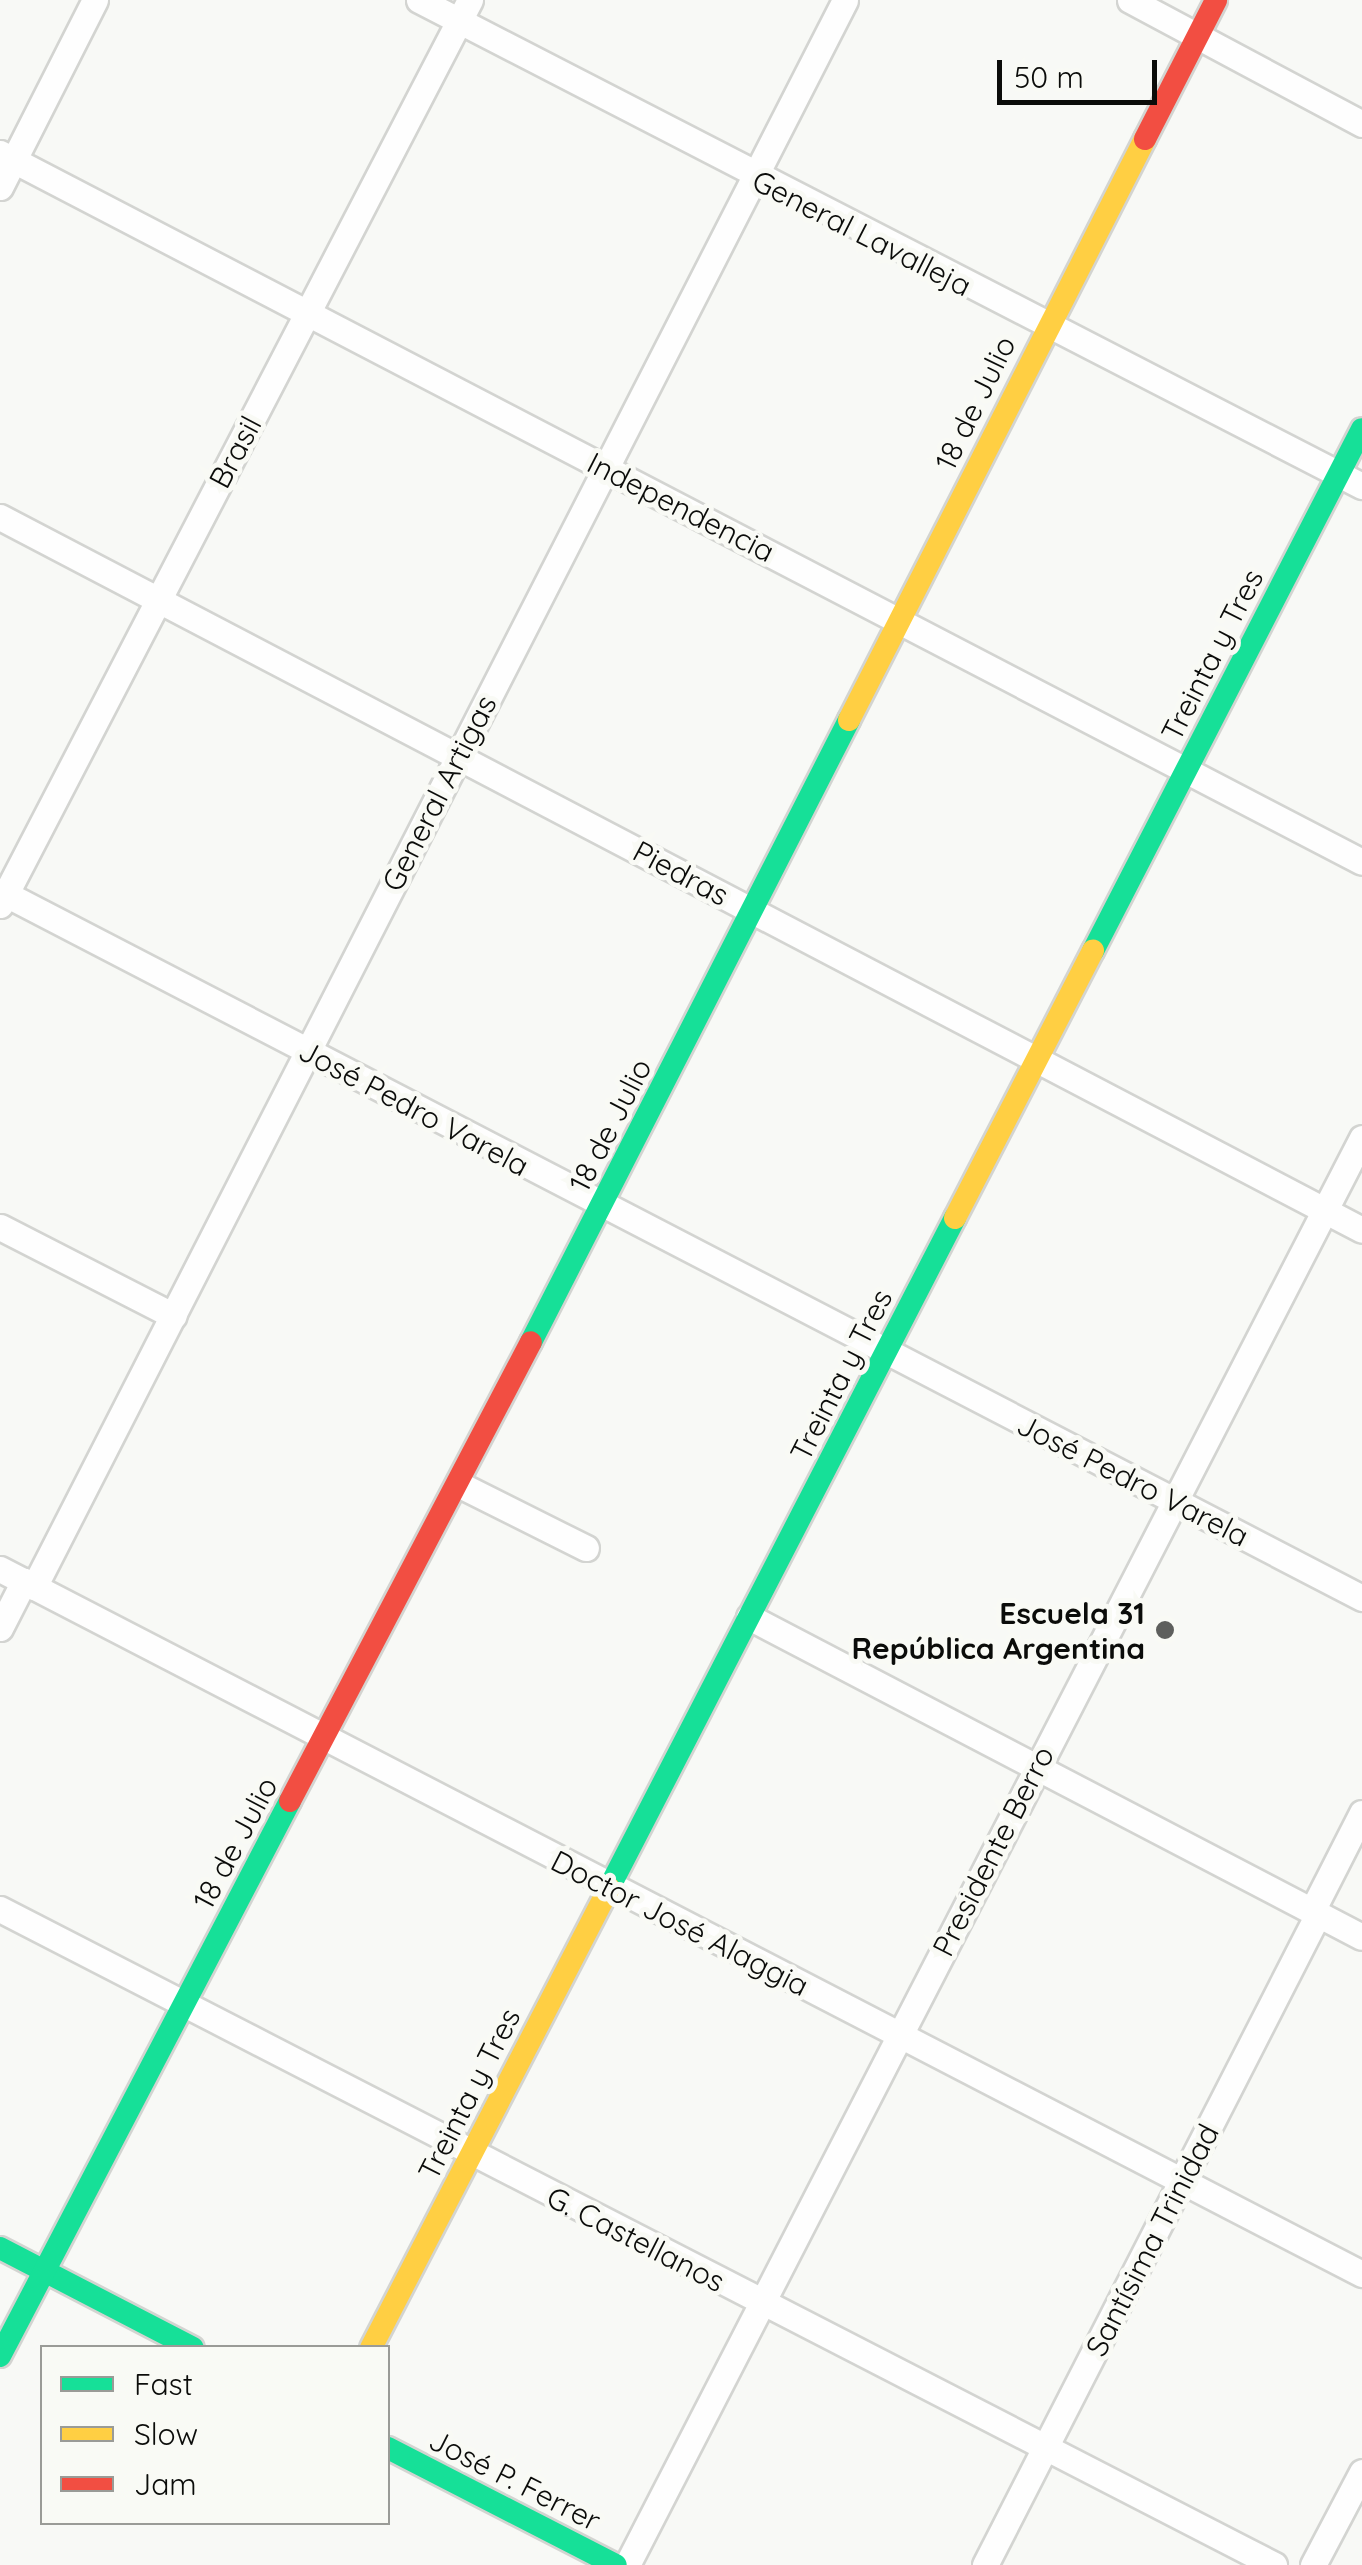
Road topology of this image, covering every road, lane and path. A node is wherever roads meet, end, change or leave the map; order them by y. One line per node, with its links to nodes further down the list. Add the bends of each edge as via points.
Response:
1 (95, 0): 9 (street)
2 (419, 0): 6 (street, General Lavalleja)
3 (845, 0): 10 (street, General Artigas)
4 (1130, 0): 7 (street)
5 (1216, 0): 7 (street, 18 de Julio)
6 (465, 11): 10 (street, General Lavalleja); 12 (street, Brasil)
7 (1198, 36): 8 (street); 13 (street, 18 de Julio)
8 (1362, 124)
9 (7, 156): 11 (street); 12 (street, Independencia)
10 (754, 177): 13 (street, General Lavalleja); 15 (street, General Artigas)
11 (0, 187)
12 (308, 313): 15 (street, Independencia); 19 (street, Brasil)
13 (1046, 326): 16 (street, General Lavalleja); 20 (street, 18 de Julio)
14 (1362, 429): 16 (street, Treinta y Tres)
15 (606, 469): 20 (street, Independencia); 21 (street, General Artigas)
16 (1338, 474): 17 (street, General Lavalleja); 22 (street, Treinta y Tres)
17 (1362, 486)
18 (0, 517): 19 (street, Piedras)
19 (158, 598): 21 (street, Piedras); 24 (street, Brasil)
20 (900, 621): 22 (street, Independencia); 25 (street, 18 de Julio)
21 (457, 754): 25 (street, Piedras); 26 (street, General Artigas)
22 (1186, 771): 23 (street, Independencia); 27 (street, Treinta y Tres)
23 (1362, 862)
24 (2, 896): 26 (street, José Pedro Varela)
25 (753, 911): 27 (street, Piedras); 29 (street, 18 de Julio)
26 (310, 1054): 29 (street, José Pedro Varela); 33 (street, General Artigas)
27 (1036, 1058): 30 (street, Piedras); 34 (street, Treinta y Tres)
28 (1362, 1138): 30 (street, Presidente Berro)
29 (602, 1206): 34 (street, José Pedro Varela); 35 (street, 18 de Julio)
30 (1324, 1210): 32 (street, Piedras); 36 (street, Presidente Berro)
31 (0, 1227): 33 (street)
32 (1362, 1230)
33 (174, 1316): 39 (street, General Artigas)
34 (886, 1353): 36 (street, José Pedro Varela); 41 (street, Treinta y Tres)
35 (458, 1484): 37 (street); 43 (street, 18 de Julio)
36 (1174, 1501): 40 (street, José Pedro Varela); 44 (street, Presidente Berro)
37 (586, 1548)
38 (0, 1569): 39 (street, Doctor José Alaggia)
39 (29, 1584): 42 (street, General Artigas); 43 (street, Doctor José Alaggia)
40 (1362, 1598)
41 (749, 1617): 44 (street); 46 (street, Treinta y Tres)
42 (0, 1628)
43 (325, 1738): 46 (street, Doctor José Alaggia); 50 (street, 18 de Julio)
44 (1036, 1766): 48 (street); 51 (street, Presidente Berro)
45 (1362, 1813): 48 (street, Santísima Trinidad)
46 (610, 1886): 51 (street, Doctor José Alaggia); 52 (street, Treinta y Tres)
47 (0, 1909): 50 (street, G. Castellanos)
48 (1315, 1912): 49 (street); 53 (street, Santísima Trinidad)
49 (1362, 1937)
50 (183, 2004): 52 (street, G. Castellanos); 55 (street, 18 de Julio)
51 (898, 2034): 53 (street, Doctor José Alaggia); 57 (street, Presidente Berro)
52 (472, 2154): 57 (street, G. Castellanos); 59 (street, Treinta y Tres)
53 (1183, 2182): 56 (street, Doctor José Alaggia); 61 (street, Santísima Trinidad)
54 (0, 2248): 55 (street)
55 (43, 2271): 58 (street); 60 (street, 18 de Julio)
56 (1362, 2274)
57 (760, 2303): 61 (street, G. Castellanos); 65 (street, Presidente Berro)
58 (186, 2345)
59 (372, 2345)
60 (0, 2356)
61 (1045, 2448): 66 (street, Santísima Trinidad); 67 (street, G. Castellanos)
62 (390, 2449): 64 (street, José P. Ferrer)
63 (1362, 2472): 68 (street)
64 (616, 2565)
65 (628, 2565)
66 (986, 2565)
67 (1274, 2565)
68 (1313, 2565)

